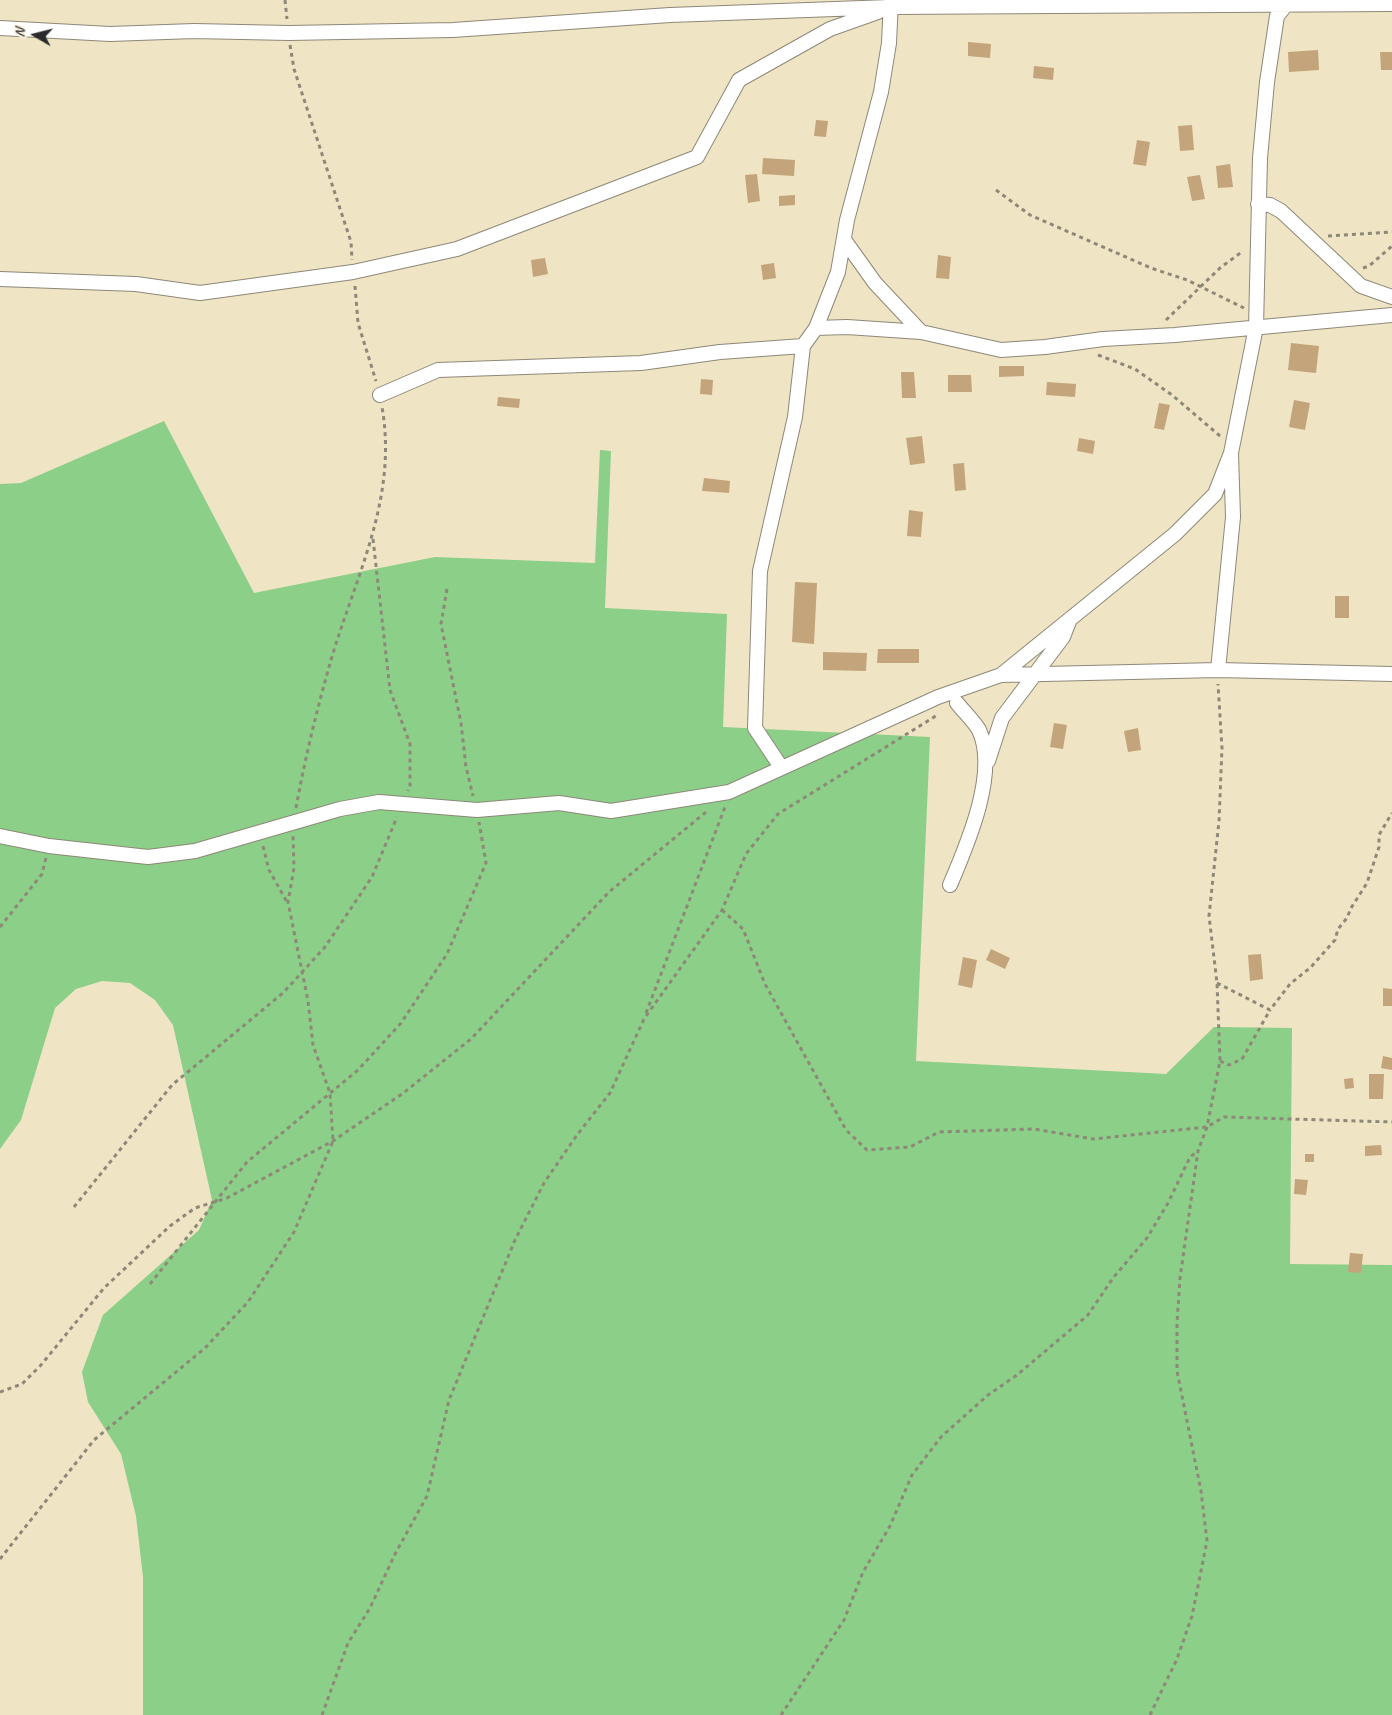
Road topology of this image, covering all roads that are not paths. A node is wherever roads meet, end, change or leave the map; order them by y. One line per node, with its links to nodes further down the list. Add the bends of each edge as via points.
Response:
1 (1289, 2): 2 (street); 3 (street); 5 (street, via 1277,16 1260,158)
2 (891, 4): 4 (street, via 661,15 453,30 110,34); 6 (street, via 881,92 849,211); 7 (street, via 830,29 739,80 697,157 457,249 353,272 200,293 136,284)
3 (1392, 4)
4 (0, 28)
5 (1258, 204): 8 (street, via 1270,205 1281,211 1361,286); 10 (street)
6 (845, 241): 11 (street, via 838,272); 12 (street, via 875,283)
7 (0, 279)
8 (1392, 298)
9 (1392, 315): 10 (street)
10 (1256, 320): 12 (street, via 1001,350); 15 (street)
11 (816, 328): 12 (street); 13 (street)
12 (921, 332)
13 (803, 346): 14 (street, via 720,352 642,363 438,370); 22 (street, via 794,417 760,570 755,728)
14 (380, 395)
15 (1230, 455): 16 (street, via 1215,494 1175,534); 17 (street, via 1232,517)
16 (1071, 618): 19 (street); 20 (street, via 1063,637)
17 (1218, 670): 18 (street); 20 (street)
18 (1392, 674)
19 (1001, 675): 20 (street); 22 (street, via 938,697)
20 (1033, 675): 23 (street, via 1002,718)
21 (957, 703): 23 (street, via 978,728 985,752)
22 (781, 767): 24 (street, via 730,792 610,812 559,803 477,810 379,802 340,809 195,851 148,857 49,846)
23 (985, 768): 25 (street, via 966,847)
24 (0, 836)
25 (950, 886)

